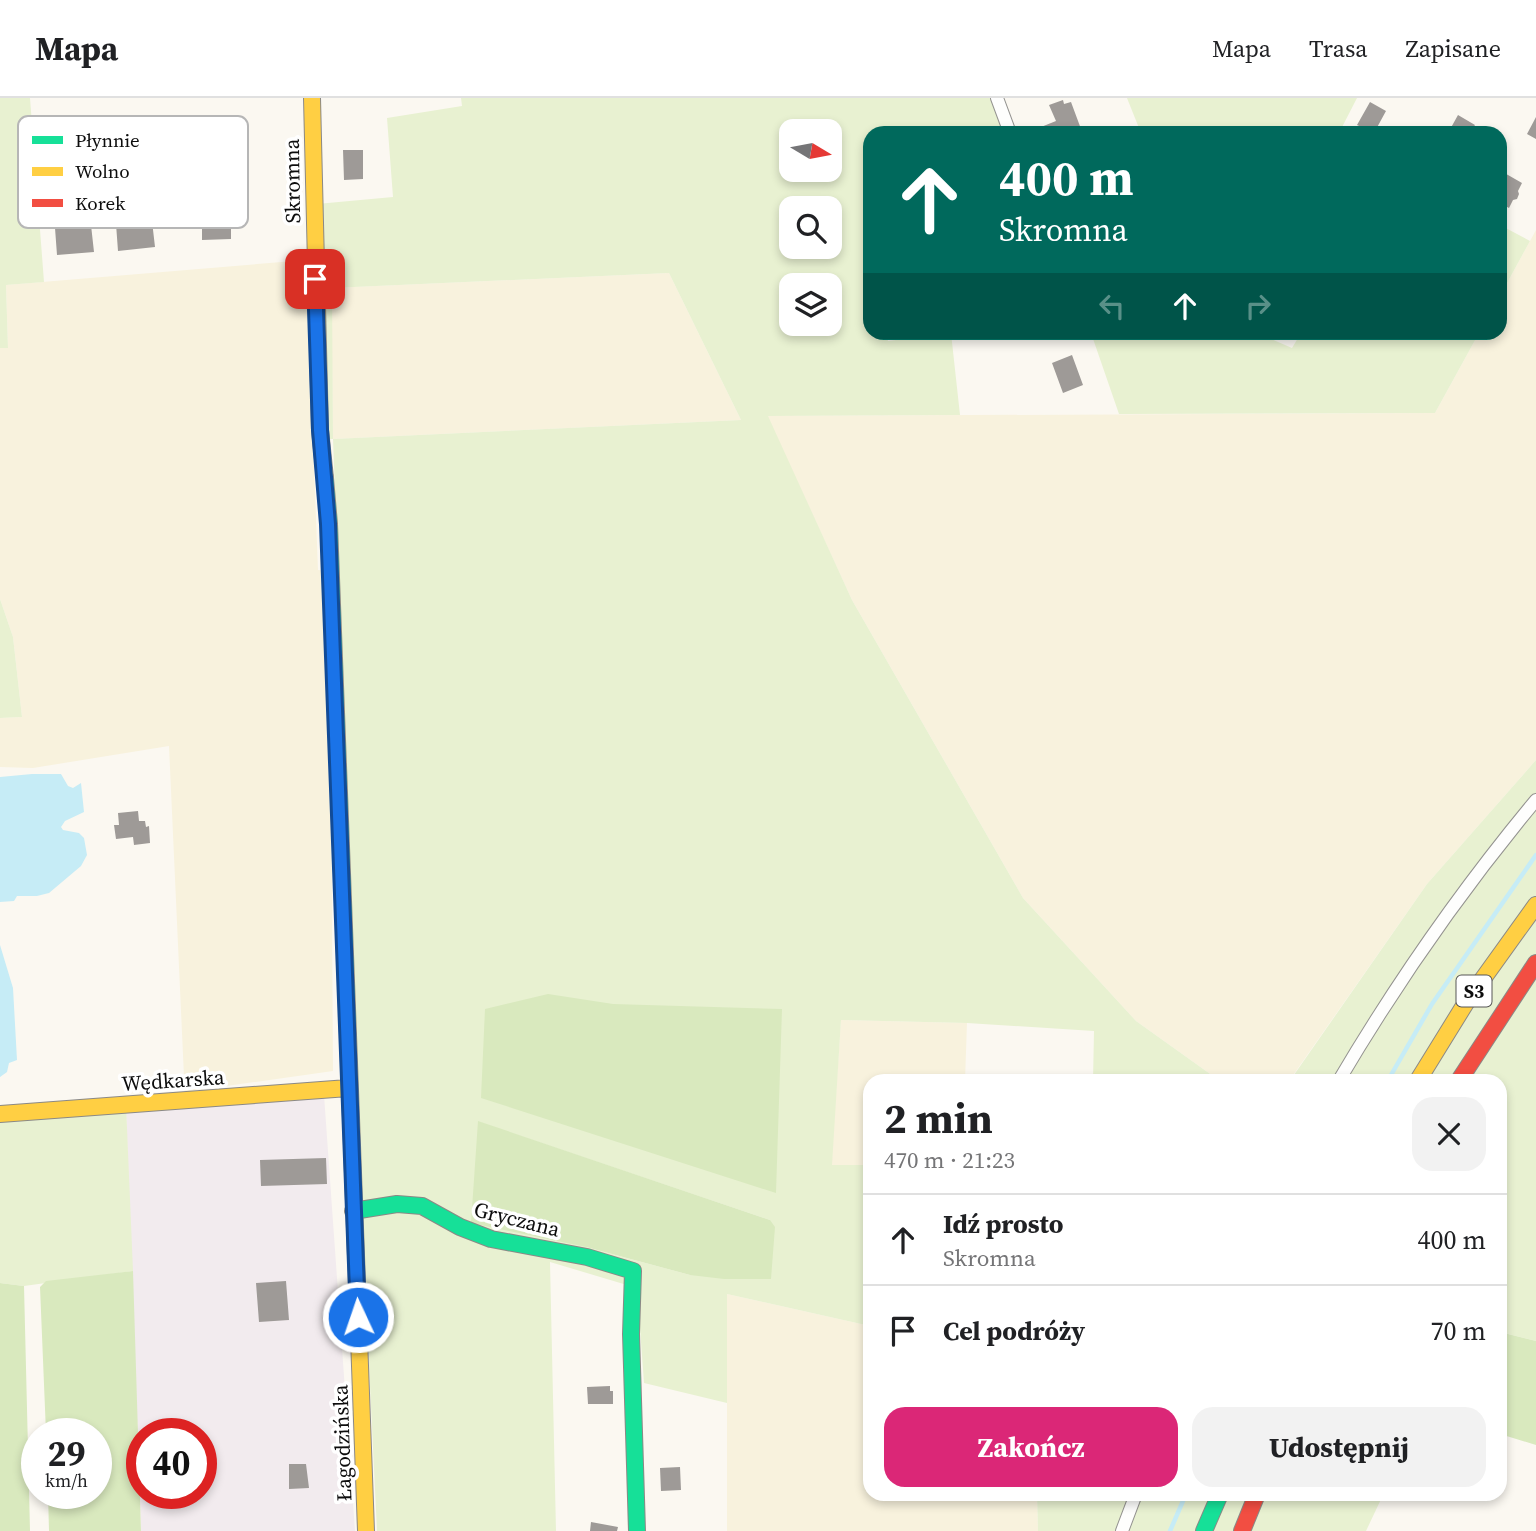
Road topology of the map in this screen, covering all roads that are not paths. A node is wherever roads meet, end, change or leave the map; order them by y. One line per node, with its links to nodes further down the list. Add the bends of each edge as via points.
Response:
1 (312, 98): 4 (main road, Skromna)
2 (997, 98): 3 (street)
3 (1007, 126)
4 (320, 430): 11 (main road, Łagodzińska, via 328,524)
5 (1536, 800): 8 (street, via 1448,911)
6 (1536, 905): 9 (main road, S3)
7 (1536, 963): 10 (main road, S3)
8 (1343, 1074)
9 (1422, 1074)
10 (1463, 1074)
11 (348, 1088): 12 (main road, Wędkarska); 13 (main road, Łagodzińska)
12 (0, 1114)
13 (353, 1211): 17 (main road, Łagodzińska); 18 (main road, Gryczana, via 397,1204 422,1206 491,1239 587,1257 633,1271)
14 (1133, 1501): 19 (street)
15 (1217, 1501): 20 (main road)
16 (1254, 1501): 21 (main road)
17 (366, 1531)
18 (637, 1531)
19 (1122, 1531)
20 (1204, 1531)
21 (1242, 1531)

